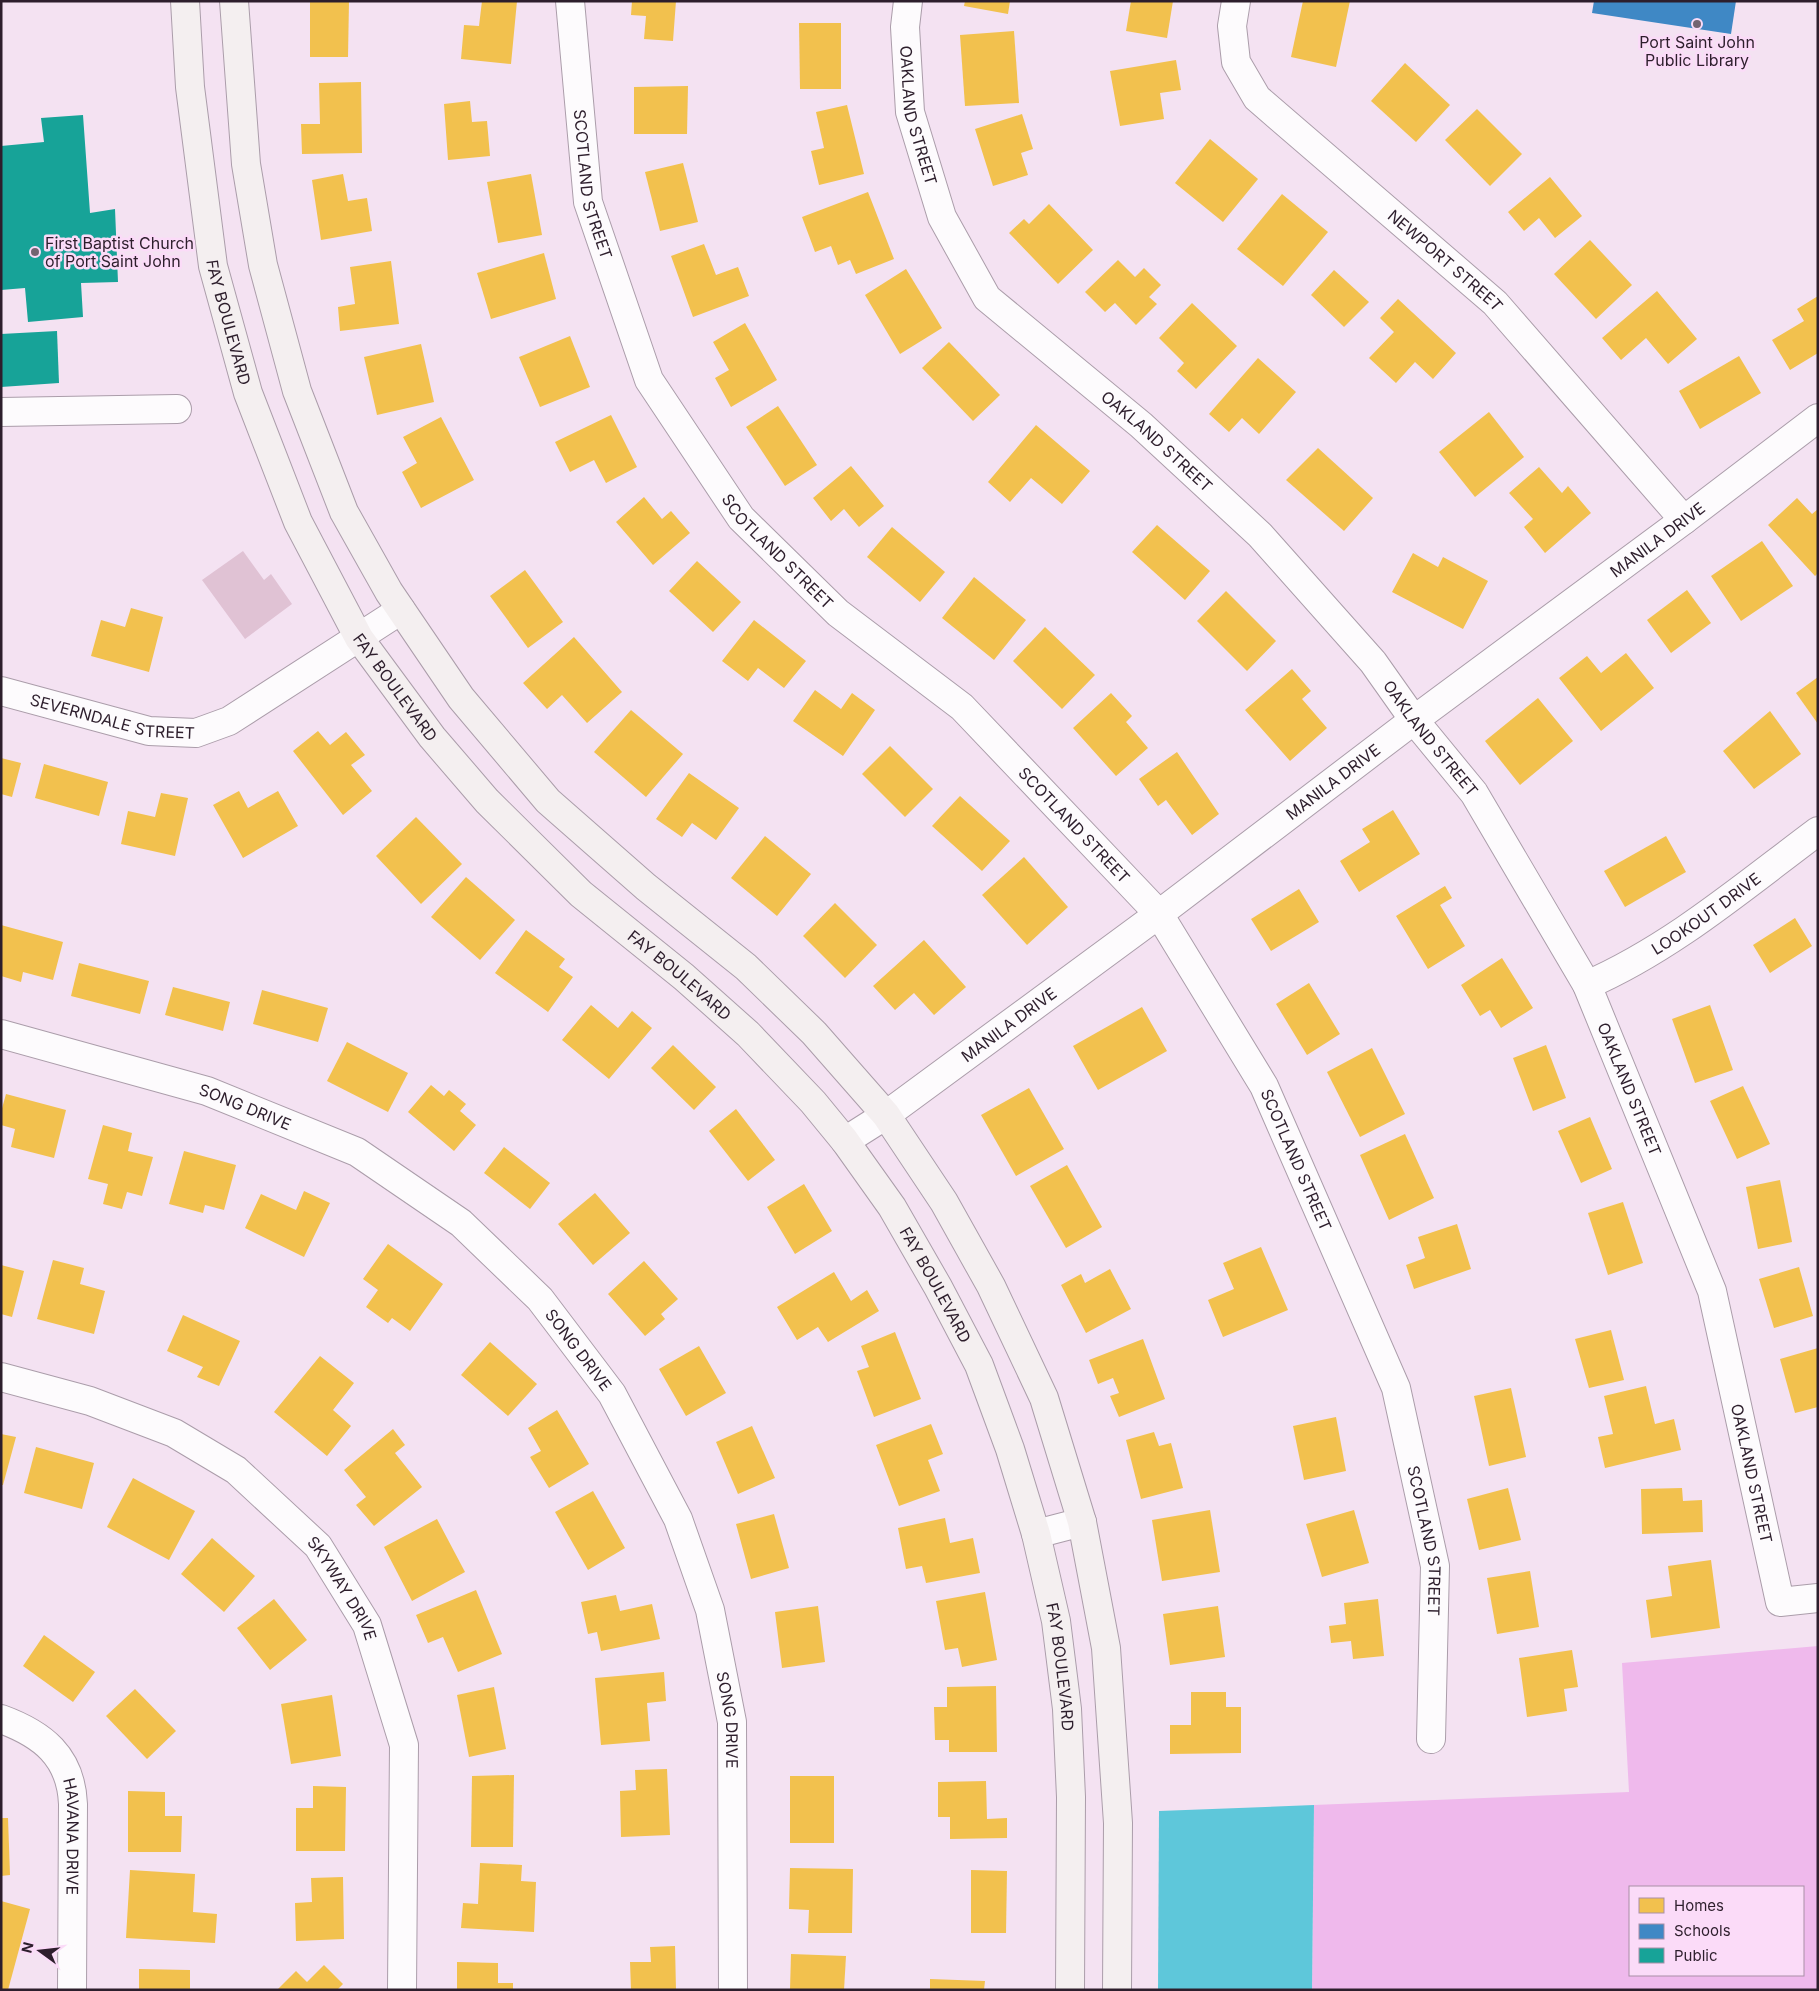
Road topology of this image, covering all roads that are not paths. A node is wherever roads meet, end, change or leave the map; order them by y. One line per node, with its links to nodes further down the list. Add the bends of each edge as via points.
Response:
1 (185, 1): 11 (main road, FAY BOULEVARD, via 190,87 213,266 245,384 298,522)
2 (234, 1): 10 (main road, via 246,164 263,265 297,391 344,512)
3 (570, 1): 15 (street, SCOTLAND STREET, via 588,202 649,380 741,518 838,613 962,706)
4 (908, 1): 13 (street, OAKLAND STREET, via 905,27 910,112 942,217 987,298 1141,425 1260,535 1373,662)
5 (1236, 1): 9 (street, NEWPORT STREET, via 1232,26 1236,62 1258,98 1495,303)
6 (177, 409): 7 (street)
7 (1, 412)
8 (1818, 418): 9 (street, MANILA DRIVE)
9 (1684, 520): 13 (street, MANILA DRIVE)
10 (401, 610): 11 (street, SEVERNDALE STREET); 18 (main road, via 461,698 548,801 646,887 746,967 814,1033)
11 (359, 638): 12 (street, SEVERNDALE STREET, via 229,721 196,733 149,731); 19 (main road, FAY BOULEVARD, via 432,737 487,801 581,894 684,977 748,1034)
12 (1, 691)
13 (1414, 720): 15 (street, MANILA DRIVE); 16 (street, OAKLAND STREET, via 1474,793)
14 (1818, 831): 16 (street, LOOKOUT DRIVE, via 1679,934 1616,972)
15 (1158, 914): 18 (street, MANILA DRIVE); 25 (street, SCOTLAND STREET, via 1264,1086 1396,1388 1435,1566)
16 (1587, 985): 23 (street, OAKLAND STREET, via 1712,1291 1780,1602)
17 (1, 1034): 28 (street, SONG DRIVE, via 207,1091 357,1152 461,1223 540,1298 617,1402 678,1519 710,1610 732,1722)
18 (886, 1115): 19 (street, MANILA DRIVE); 21 (main road, via 944,1202 991,1286 1044,1398)
19 (845, 1141): 22 (main road, FAY BOULEVARD, via 892,1207 979,1365 1010,1449)
20 (1, 1377): 27 (street, SKYWAY DRIVE, via 90,1401 174,1433 236,1470 318,1546 367,1625 404,1745)
21 (1082, 1522): 22 (street); 30 (main road, via 1106,1648 1118,1823)
22 (1036, 1534): 29 (main road, FAY BOULEVARD, via 1056,1621 1067,1708 1071,1797)
23 (1818, 1598)
24 (1, 1719): 26 (street, HAVANA DRIVE, via 42,1739 62,1763 70,1782 73,1804)
25 (1431, 1739)
26 (72, 1990)
27 (402, 1990)
28 (733, 1990)
29 (1070, 1990)
30 (1117, 1990)

